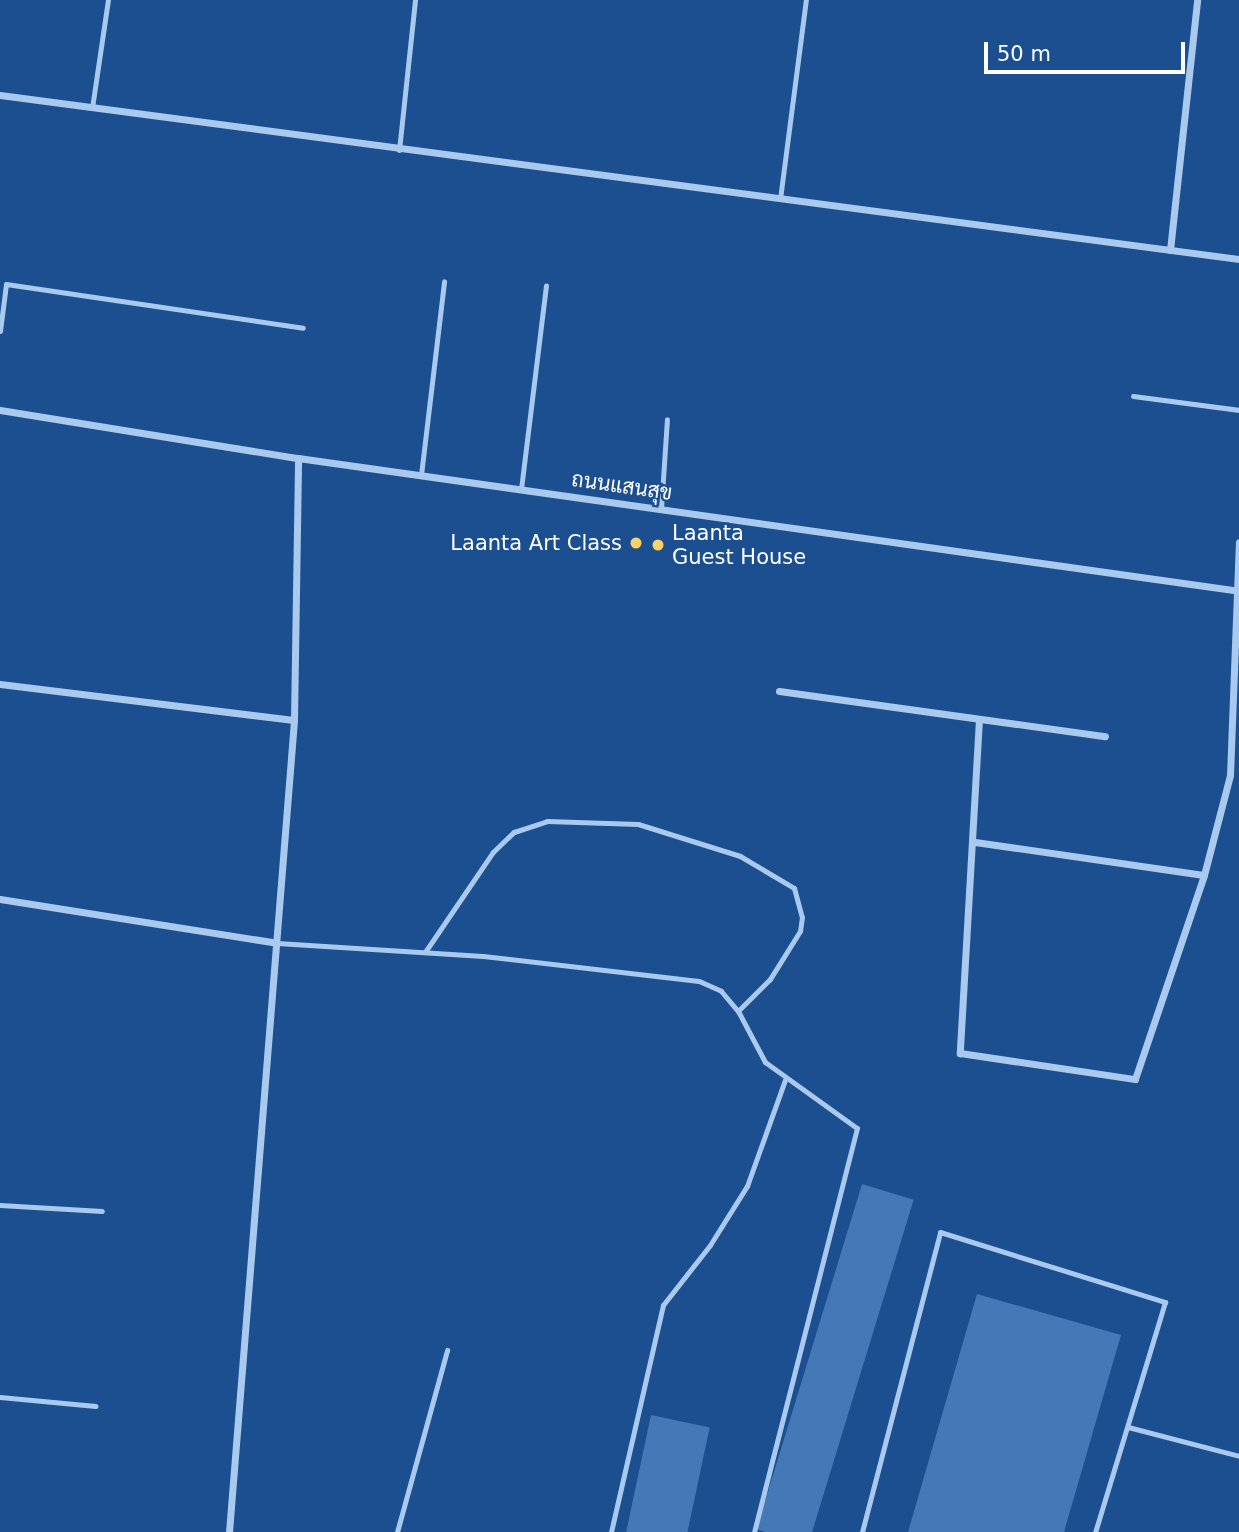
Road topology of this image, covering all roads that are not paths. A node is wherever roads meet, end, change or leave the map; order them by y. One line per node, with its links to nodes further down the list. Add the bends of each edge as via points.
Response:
1 (108, 0): 6 (lane)
2 (415, 0): 7 (lane)
3 (806, 0): 8 (lane)
4 (1197, 0): 9 (street)
5 (0, 95): 6 (street)
6 (92, 108): 7 (street)
7 (398, 150): 8 (street)
8 (780, 199): 9 (street)
9 (1170, 250): 10 (street)
10 (1239, 259)
11 (444, 281): 20 (lane)
12 (545, 286): 21 (lane)
13 (303, 328): 14 (lane, via 6,284)
14 (0, 331)
15 (1133, 397): 16 (lane)
16 (1239, 410)
17 (0, 411): 19 (street, ถนนแสนสุข)
18 (667, 419): 22 (lane)
19 (298, 458): 20 (street, ถนนแสนสุข); 28 (street)
20 (421, 475): 21 (street, ถนนแสนสุข)
21 (521, 489): 22 (street, ถนนแสนสุข)
22 (661, 509): 24 (street, ถนนแสนสุข)
23 (1239, 542): 24 (street)
24 (1236, 590): 31 (street, via 1230,775)
25 (0, 684): 28 (street)
26 (779, 691): 27 (street)
27 (979, 719): 29 (street); 30 (street)
28 (294, 720): 33 (street)
29 (1105, 736)
30 (975, 842): 31 (street); 31 (street, via 960,1053 1135,1079)
31 (1203, 875)
32 (0, 899): 33 (street)
33 (277, 943): 34 (lane); 44 (street)
34 (425, 952): 35 (lane, via 699,981 721,991); 35 (lane, via 493,852 514,832 547,821 638,824 740,856 794,888 802,917 800,931 770,979)
35 (738, 1011): 36 (lane, via 765,1062)
36 (785, 1080): 46 (lane, via 747,1186 710,1245 663,1305); 47 (lane, via 857,1128)
37 (0, 1205): 38 (lane)
38 (102, 1211)
39 (447, 1350): 45 (lane)
40 (0, 1397): 41 (lane)
41 (96, 1406)
42 (1128, 1427): 43 (lane); 48 (lane, via 1165,1302 940,1232); 49 (lane)
43 (1239, 1456)
44 (229, 1532)
45 (397, 1532)
46 (611, 1532)
47 (754, 1532)
48 (862, 1532)
49 (1095, 1532)

